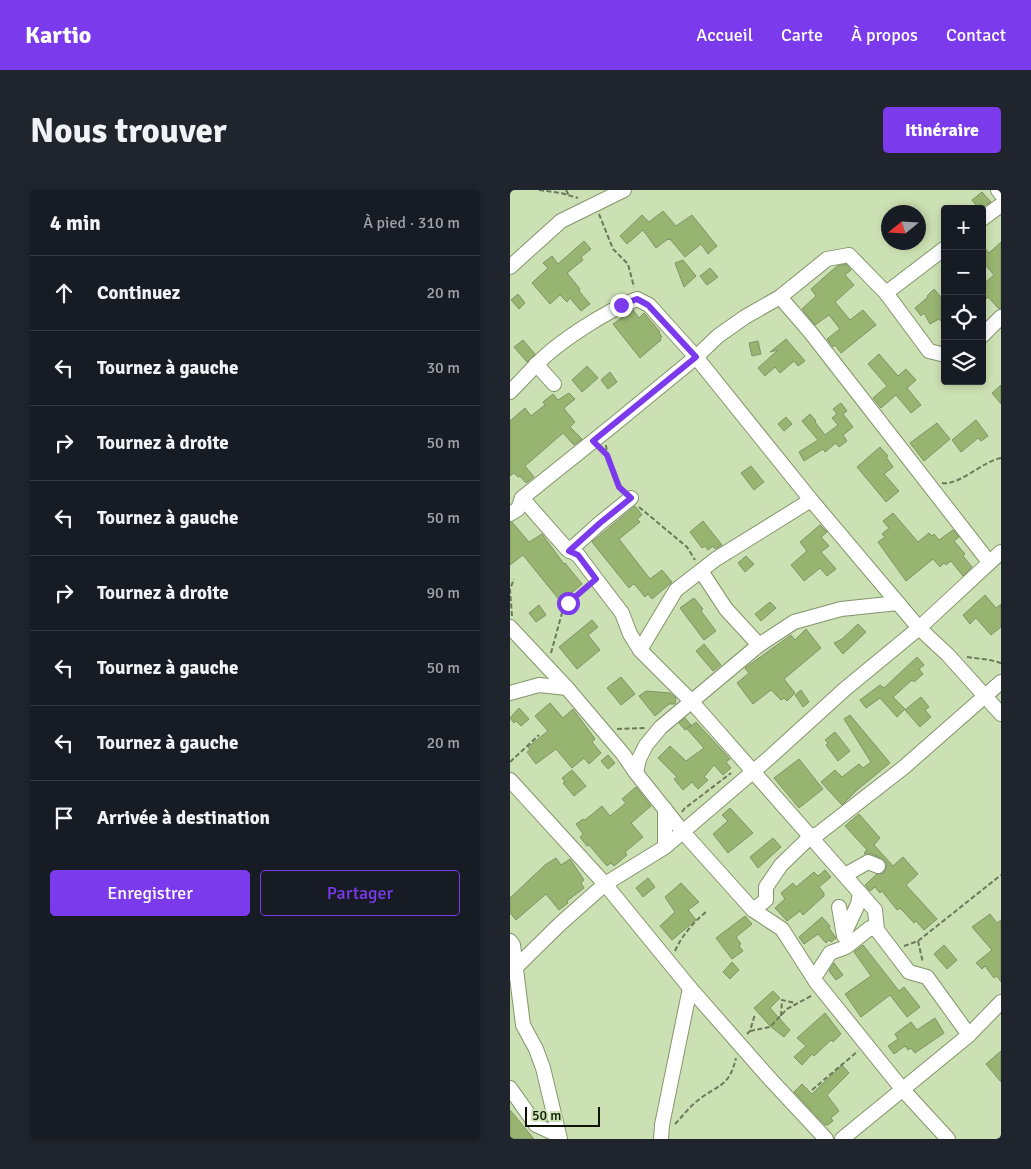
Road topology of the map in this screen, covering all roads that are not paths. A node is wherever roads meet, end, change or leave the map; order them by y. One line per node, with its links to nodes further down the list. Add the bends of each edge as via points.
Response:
1 (624, 190): 7 (street, via 561,221)
2 (998, 190): 3 (street)
3 (1001, 194)
4 (1001, 205): 5 (street)
5 (986, 216)
6 (942, 250): 8 (street)
7 (510, 267)
8 (886, 293): 9 (street, via 849,255 827,259); 12 (street, via 929,351)
9 (780, 297): 13 (street, via 718,336); 23 (street)
10 (1001, 317): 11 (street)
11 (986, 332)
12 (941, 354)
13 (696, 357): 14 (street, via 648,305 637,299 621,305 567,339); 17 (street); 19 (street)
14 (536, 364): 15 (street); 16 (street)
15 (554, 384)
16 (510, 392)
17 (522, 498): 20 (street, via 518,509); 21 (street)
18 (631, 498): 21 (street)
19 (811, 500): 24 (street); 25 (street)
20 (510, 514)
21 (569, 551): 29 (street, via 578,555 622,613)
22 (1001, 552): 23 (street)
23 (989, 562): 27 (street)
24 (701, 571): 28 (street, via 726,609); 29 (street, via 676,590)
25 (898, 603): 27 (street); 28 (street, via 842,609 794,622)
26 (510, 628): 31 (street)
27 (919, 628): 33 (street); 36 (street)
28 (759, 645): 34 (street)
29 (640, 650): 34 (street)
30 (1001, 682): 33 (street)
31 (567, 688): 32 (street, via 539,684); 37 (street)
32 (510, 693)
33 (984, 695): 35 (street); 41 (street, via 903,768 818,834)
34 (691, 702): 36 (street); 37 (street, via 646,745 638,759)
35 (1001, 714)
36 (749, 768): 40 (street); 41 (street)
37 (636, 773): 39 (street)
38 (510, 780): 45 (street)
39 (665, 810): 40 (street); 42 (street)
40 (680, 828): 42 (street); 48 (street)
41 (811, 836): 44 (street); 48 (street, via 781,865 766,887 766,900)
42 (665, 847): 45 (street)
43 (878, 866): 44 (street, via 868,862)
44 (844, 875): 46 (street)
45 (605, 884): 52 (street); 54 (street)
46 (860, 893): 49 (street, via 874,910); 50 (street)
47 (839, 907): 50 (street)
48 (753, 910): 53 (street, via 782,929)
49 (877, 930): 50 (street, via 870,928); 56 (street, via 909,972 926,977)
50 (845, 940): 53 (street, via 830,953)
51 (510, 941): 52 (street, via 513,945)
52 (513, 971): 59 (street, via 523,1024 543,1068)
53 (815, 980): 58 (street)
54 (690, 988): 60 (street); 61 (street)
55 (1001, 1002): 56 (street)
56 (969, 1035): 58 (street)
57 (510, 1088): 59 (street, via 536,1125)
58 (903, 1090): 62 (street); 63 (street)
59 (559, 1137)
60 (661, 1138)
61 (826, 1139)
62 (842, 1139)
63 (948, 1139)

